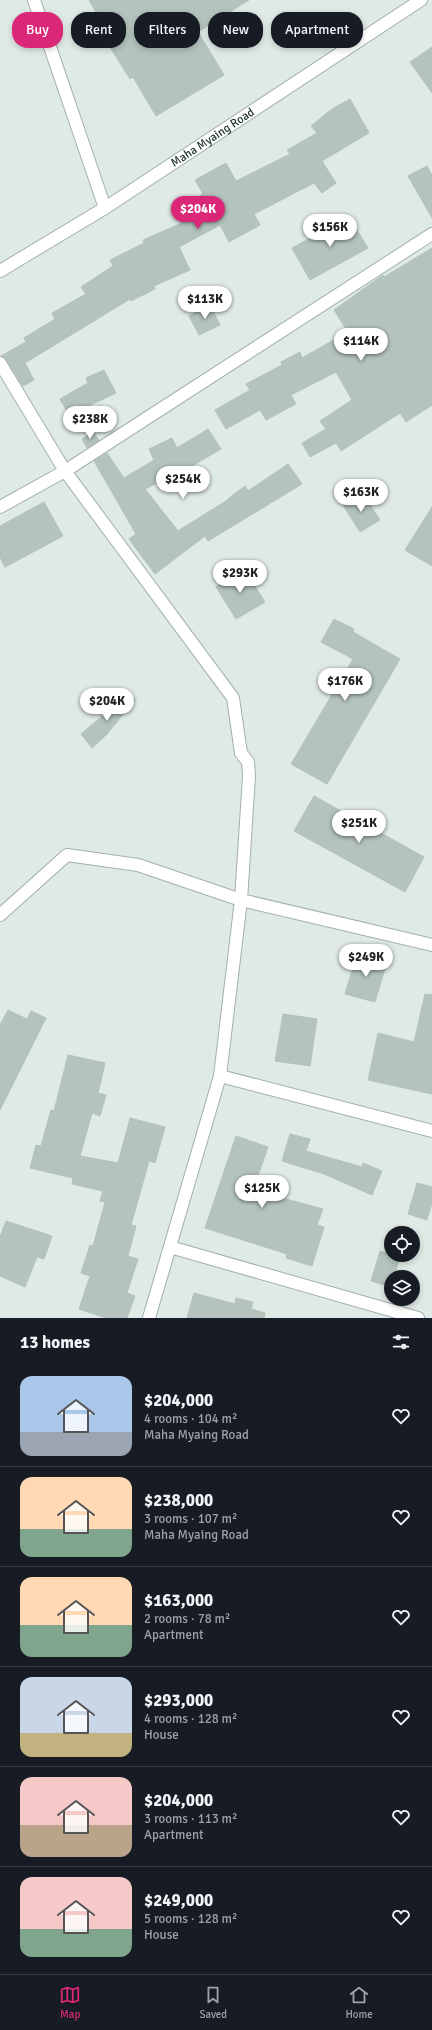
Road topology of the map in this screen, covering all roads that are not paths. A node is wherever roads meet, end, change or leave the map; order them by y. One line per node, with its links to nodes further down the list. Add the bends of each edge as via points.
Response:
1 (34, 0): 3 (street)
2 (422, 0): 3 (street, Maha Myaing Road)
3 (104, 208): 5 (street, Maha Myaing Road)
4 (432, 234): 7 (street)
5 (0, 271)
6 (0, 363): 7 (street)
7 (65, 471): 8 (street); 9 (street, via 233,698 241,753 248,762 249,776)
8 (0, 507)
9 (241, 900): 10 (street, via 138,865 67,855); 11 (street); 12 (street)
10 (0, 915)
11 (432, 945)
12 (220, 1076): 13 (street); 14 (street)
13 (432, 1131)
14 (170, 1247): 15 (street); 16 (street)
15 (149, 1318)
16 (418, 1318)

